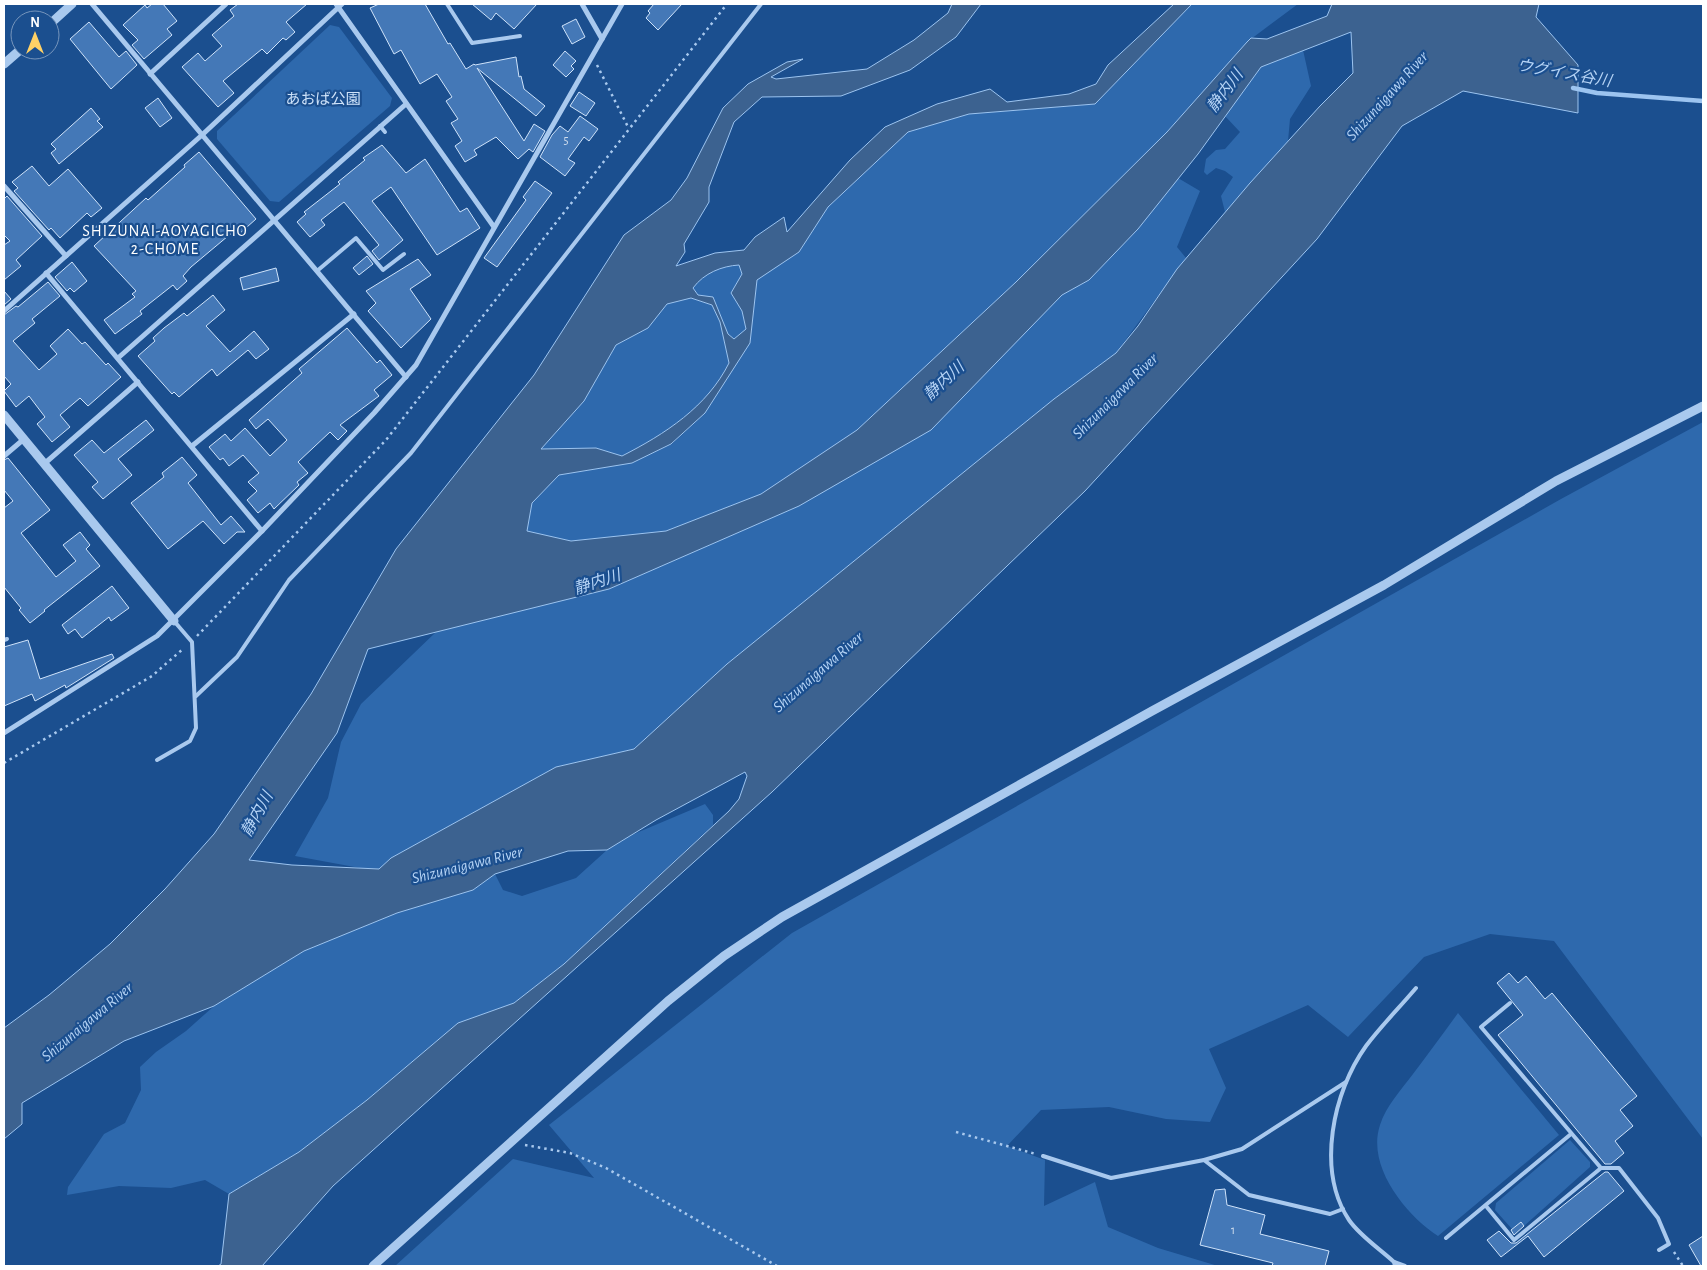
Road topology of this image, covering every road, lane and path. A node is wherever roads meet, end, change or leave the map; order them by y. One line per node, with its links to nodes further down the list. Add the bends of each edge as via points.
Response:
1 (72, 4): 10 (street)
2 (92, 4): 14 (street)
3 (226, 4): 14 (street)
4 (447, 4): 11 (lane, via 472,42)
5 (582, 4): 12 (street)
6 (622, 4): 12 (street)
7 (727, 4): 17 (path)
8 (761, 4): 41 (lane, via 411,453 290,580 236,657)
9 (338, 5): 15 (street); 19 (street)
10 (60, 15)
11 (520, 36)
12 (602, 39): 13 (street)
13 (592, 55): 17 (path); 22 (street)
14 (150, 74): 19 (street)
15 (406, 104): 16 (street); 22 (street)
16 (380, 126): 18 (lane); 21 (street)
17 (629, 129): 40 (path, via 386,440)
18 (385, 132)
19 (202, 135): 21 (street); 24 (street)
20 (4, 186): 24 (street)
21 (275, 221): 25 (street); 29 (street)
22 (494, 226): 30 (street, via 416,365)
23 (404, 254): 25 (lane, via 383,270 356,238)
24 (66, 256): 26 (street)
25 (317, 271): 28 (street)
26 (46, 273): 27 (street); 29 (street)
27 (4, 311)
28 (354, 314): 30 (street); 35 (street)
29 (118, 358): 31 (street)
30 (406, 377): 38 (street)
31 (138, 382): 35 (street); 37 (street)
32 (1703, 406): 50 (street, via 1556,481 1384,585 1152,710 782,917 724,956 668,1001)
33 (4, 415): 34 (street)
34 (24, 439): 36 (street); 37 (street)
35 (192, 446): 38 (street)
36 (4, 456)
37 (44, 464): 39 (street)
38 (262, 531): 39 (street)
39 (174, 620): 40 (lane); 42 (street, via 157,636)
40 (192, 642): 41 (lane); 44 (path, via 152,676)
41 (196, 696): 43 (lane, via 196,728 190,741)
42 (4, 733)
43 (157, 760)
44 (4, 763)
45 (1416, 988): 47 (lane, via 1366,1046)
46 (1510, 1003): 49 (lane, via 1481,1027)
47 (1346, 1082): 52 (lane, via 1242,1149); 55 (lane, via 1334,1122 1332,1146 1334,1177)
48 (956, 1132): 51 (path)
49 (1571, 1134): 53 (lane); 54 (lane)
50 (509, 1142): 60 (street); 61 (path, via 570,1153 606,1168)
51 (1043, 1156): 52 (lane, via 1111,1178)
52 (1204, 1160): 55 (lane, via 1249,1195 1330,1214)
53 (1601, 1168): 54 (lane, via 1514,1240); 57 (lane, via 1620,1168 1658,1218)
54 (1486, 1206): 56 (lane)
55 (1343, 1209): 59 (lane, via 1351,1222)
56 (1446, 1238)
57 (1669, 1244): 58 (lane); 63 (path)
58 (1659, 1250)
59 (1394, 1264): 62 (lane)
60 (373, 1266)
61 (777, 1266)
62 (1405, 1266)
63 (1683, 1266)

